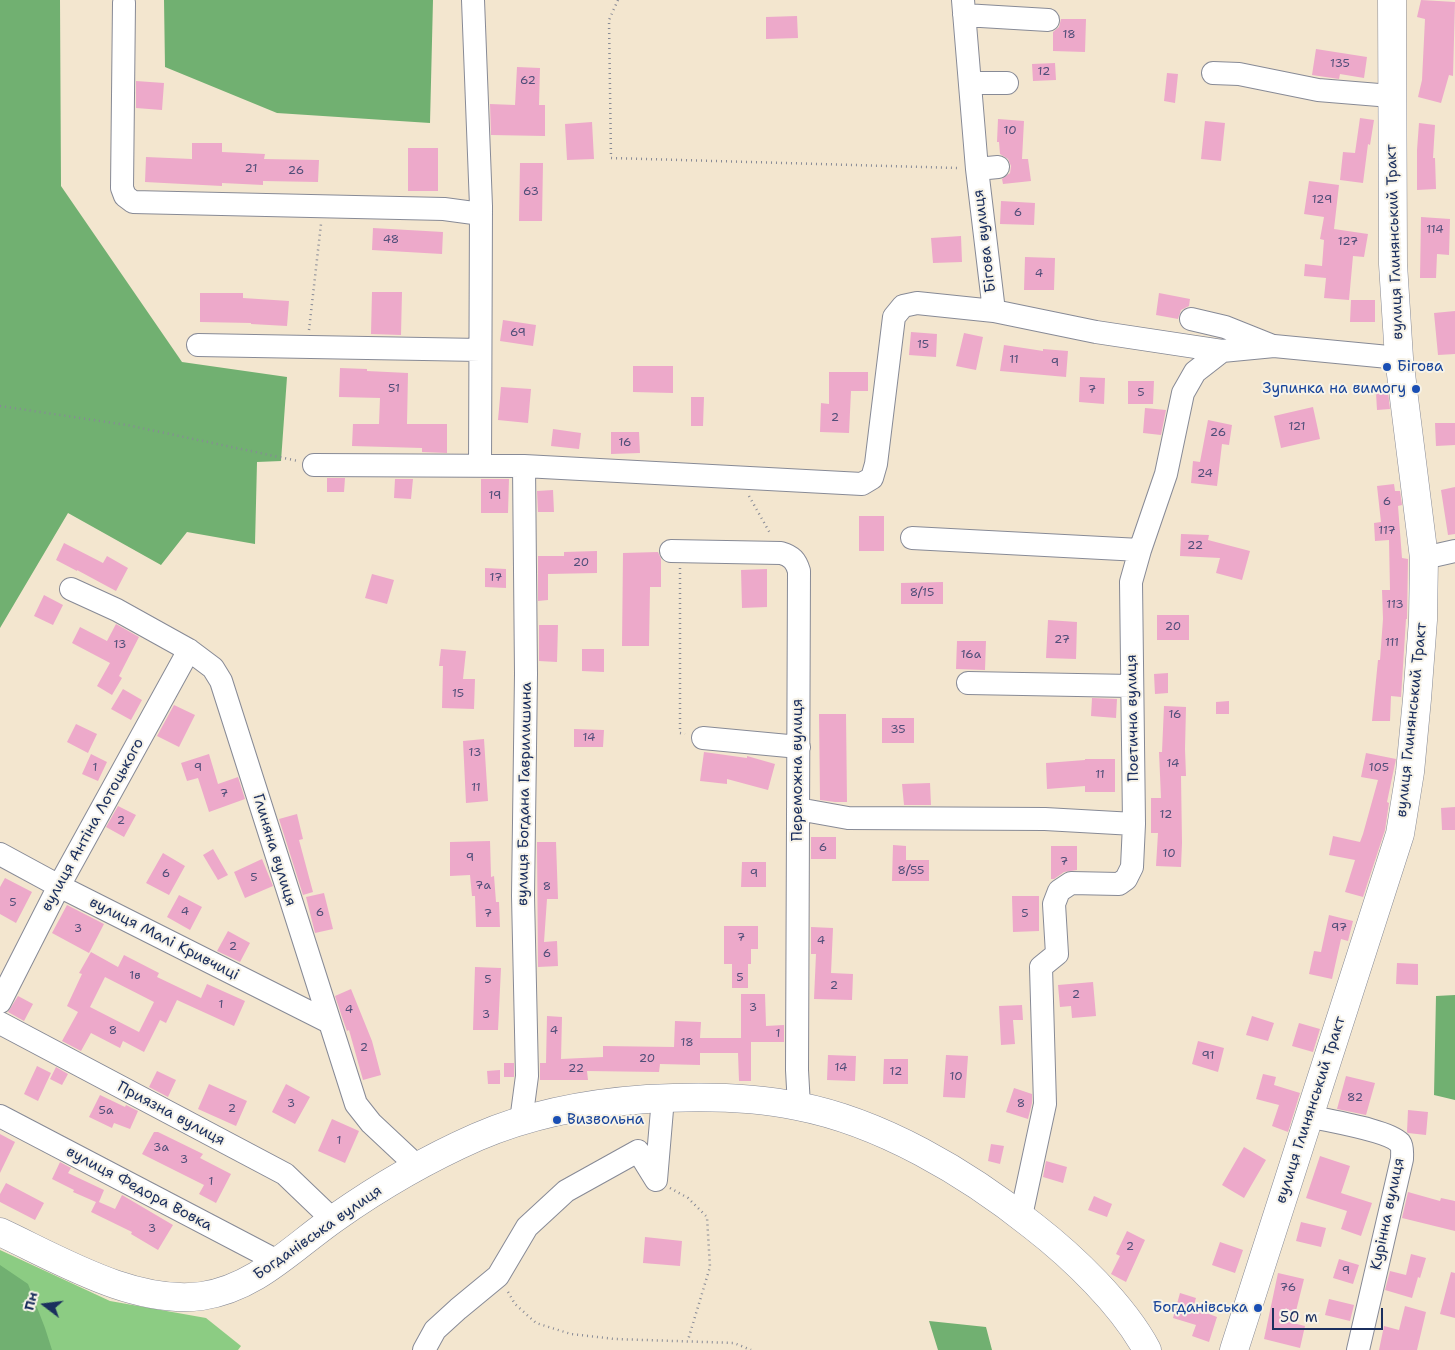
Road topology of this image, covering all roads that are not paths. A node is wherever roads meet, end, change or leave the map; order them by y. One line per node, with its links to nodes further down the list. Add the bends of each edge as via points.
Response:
1 (473, 0): 10 (street)
2 (1392, 0): 9 (main road, вулиця Глинянський Тракт)
3 (124, 3): 10 (street, via 122,188 125,196 134,202 444,209)
4 (964, 8): 5 (street); 7 (street, Бігова вулиця)
5 (1048, 20)
6 (1213, 73): 9 (street, via 1239,74 1318,90)
7 (970, 83): 8 (street); 11 (street, Бігова вулиця, via 983,119)
8 (1007, 83)
9 (1392, 96): 17 (main road, вулиця Глинянський Тракт, via 1393,264)
10 (481, 214): 15 (street)
11 (994, 311): 16 (street, Бігова вулиця, via 1096,332); 20 (street, via 917,303 903,306 894,316 876,464 872,478 862,484)
12 (1191, 319): 14 (street, via 1238,331)
13 (198, 345): 15 (street)
14 (1274, 346): 16 (street); 17 (street)
15 (480, 350): 19 (street)
16 (1222, 351): 22 (street, Поетична вулиця, via 1195,372 1183,393 1166,474)
17 (1399, 358): 25 (main road, вулиця Глинянський Тракт)
18 (314, 464): 19 (street)
19 (480, 466): 20 (street)
20 (524, 466): 43 (street, вулиця Богдана Гаврилишина, via 523,896 527,1076)
21 (912, 538): 22 (street)
22 (1140, 550): 29 (street, Поетична вулиця, via 1131,582)
23 (676, 551): 31 (street, Переможна вулиця, via 781,553 796,562 799,571)
24 (1455, 551): 25 (street)
25 (1424, 558): 42 (main road, вулиця Глинянський Тракт, via 1417,698 1400,834)
26 (71, 589): 27 (street, Глиняна вулиця)
27 (189, 650): 35 (street, вулиця Антіна Лотоцького); 38 (street, Глиняна вулиця, via 213,668 221,681)
28 (968, 683): 29 (street)
29 (1132, 686): 33 (street, Поетична вулиця)
30 (703, 738): 31 (street)
31 (799, 747): 32 (street, Переможна вулиця)
32 (798, 809): 33 (street, via 848,818 1045,818); 40 (street, Переможна вулиця)
33 (1134, 824): 45 (street, Поетична вулиця, via 1132,867 1126,879 1119,884 1071,883 1059,891 1054,904 1057,954 1042,967 1045,1104)
34 (0, 854): 35 (street, вулиця Малі Кривчиці)
35 (59, 886): 36 (street, вулиця Антіна Лотоцького); 38 (street, вулиця Малі Кривчиці)
36 (0, 1002)
37 (0, 1022): 46 (street, Приязна вулиця, via 285,1174)
38 (329, 1022): 44 (street, Глиняна вулиця, via 356,1104 371,1123)
39 (663, 1098): 40 (main road, Богданівська вулиця, via 730,1098); 43 (main road, Богданівська вулиця, via 601,1104); 49 (street, via 656,1180 638,1151 566,1190 527,1227 498,1276 435,1330)
40 (798, 1106): 45 (main road, Богданівська вулиця, via 854,1123 908,1146 979,1186)
41 (0, 1116): 48 (street, вулиця Федора Вовка)
42 (1308, 1116): 51 (main road, вулиця Глинянський Тракт); 52 (street, Курінна вулиця, via 1388,1137 1399,1143 1402,1149)
43 (521, 1121): 44 (main road, Богданівська вулиця, via 477,1137)
44 (418, 1167): 46 (main road, Богданівська вулиця)
45 (1021, 1216): 50 (main road, Богданівська вулиця, via 1062,1248 1083,1270 1123,1315)
46 (333, 1220): 48 (main road, Богданівська вулиця)
47 (0, 1232): 48 (main road, Богданівська вулиця, via 98,1278 171,1298 221,1292 250,1280)
48 (279, 1262)
49 (424, 1350)
50 (1147, 1350)
51 (1234, 1350)
52 (1358, 1350)

